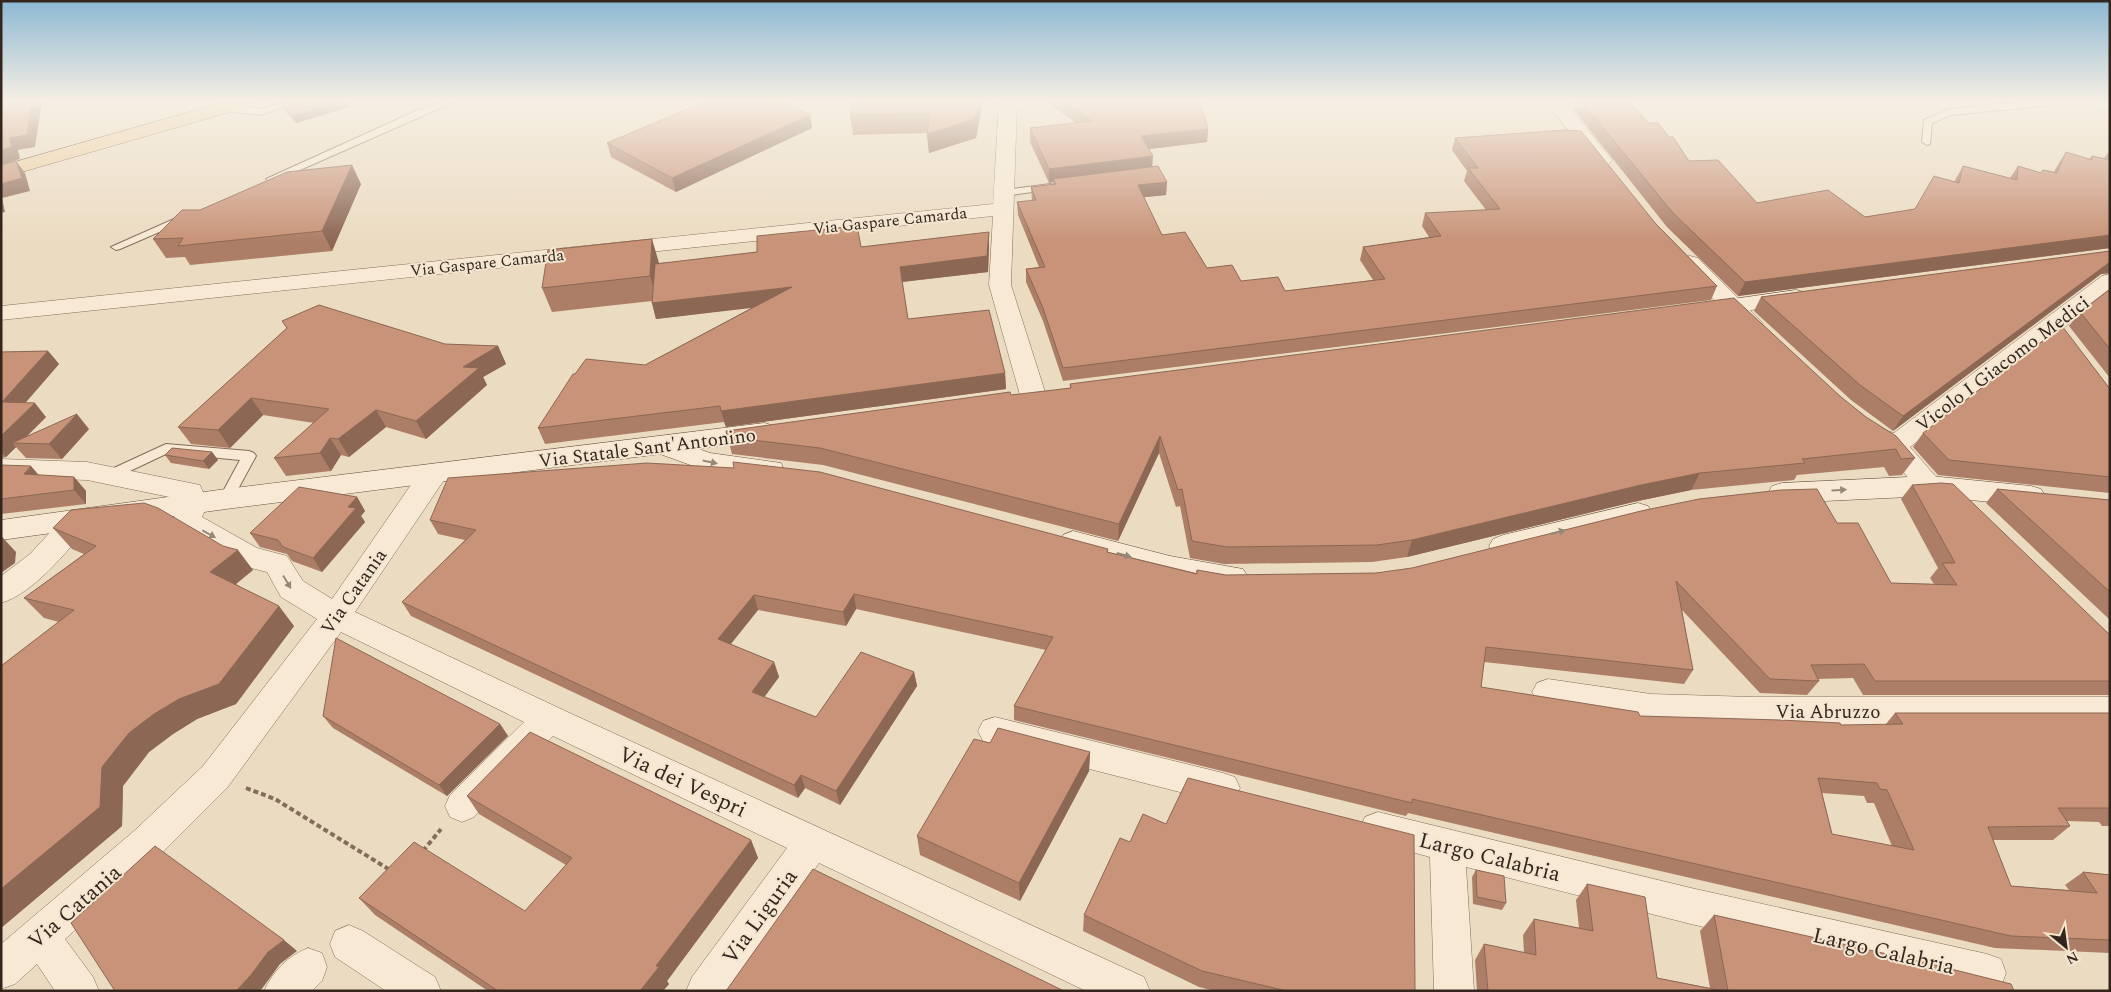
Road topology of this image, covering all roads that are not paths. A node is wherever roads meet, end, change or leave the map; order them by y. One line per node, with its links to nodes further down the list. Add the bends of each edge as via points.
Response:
1 (84, 148): 5 (main road)
2 (340, 148): 7 (lane)
3 (1006, 148): 9 (street)
4 (1592, 148): 6 (street)
5 (1, 172)
6 (1616, 178)
7 (260, 184)
8 (1062, 186): 9 (lane)
9 (1003, 201): 17 (street, Via Gaspare Camarda); 19 (street, via 1000,285)
10 (197, 212): 11 (lane)
11 (116, 248)
12 (1679, 252): 15 (street)
13 (2110, 281): 23 (street, Vicolo I Giacomo Medici, via 2059,332)
14 (1819, 294): 15 (street)
15 (1732, 306): 16 (street); 18 (street)
16 (1682, 312)
17 (1, 313)
18 (1768, 340)
19 (1033, 395)
20 (1865, 427): 23 (street)
21 (790, 428): 22 (street, Via Statale Sant'Antonino)
22 (664, 446): 25 (street, Via Statale Sant'Antonino); 26 (street, one-way to 26, via 707,462)
23 (1894, 446): 28 (street)
24 (1, 468): 27 (street, via 87,471)
25 (434, 473): 31 (street, Via Statale Sant'Antonino); 41 (street, Via Catania)
26 (794, 473)
27 (108, 476): 31 (lane, via 166,448 249,456); 32 (street, via 190,492)
28 (1940, 486): 29 (street, one-way to 28); 30 (street); 34 (street)
29 (1754, 495)
30 (2053, 498)
31 (226, 499): 32 (street, Via Statale Sant'Antonino)
32 (194, 504): 35 (street, Via Statale Sant'Antonino); 41 (street, Via dei Vespri, one-way to 41, via 186,521 250,557 276,564 292,589)
33 (1662, 508): 38 (street, one-way to 33, via 1570,528)
34 (1977, 514)
35 (66, 521): 36 (street); 40 (street, via 40,562)
36 (1, 530)
37 (1045, 534): 39 (street, one-way to 39, via 1170,567 1224,577)
38 (1475, 554)
39 (1258, 578)
40 (1, 592)
41 (336, 616): 44 (street, Via dei Vespri); 51 (street, Via Catania, via 215,777 147,843)
42 (1548, 692): 43 (street, Via Abruzzo, via 1660,708)
43 (2110, 711)
44 (549, 719): 47 (street); 49 (street, Via dei Vespri)
45 (995, 731): 46 (street)
46 (1254, 796)
47 (462, 806)
48 (1350, 821): 50 (street, Largo Calabria)
49 (813, 842): 57 (street, Via Liguria); 58 (street, Via dei Vespri)
50 (1446, 845): 54 (street, Largo Calabria, via 1691,906); 59 (street)
51 (40, 936): 53 (street, Via Catania); 55 (street)
52 (349, 944): 56 (street)
53 (1, 970)
54 (1987, 973)
55 (79, 991)
56 (420, 991)
57 (706, 991)
58 (1130, 991)
59 (1454, 991)

